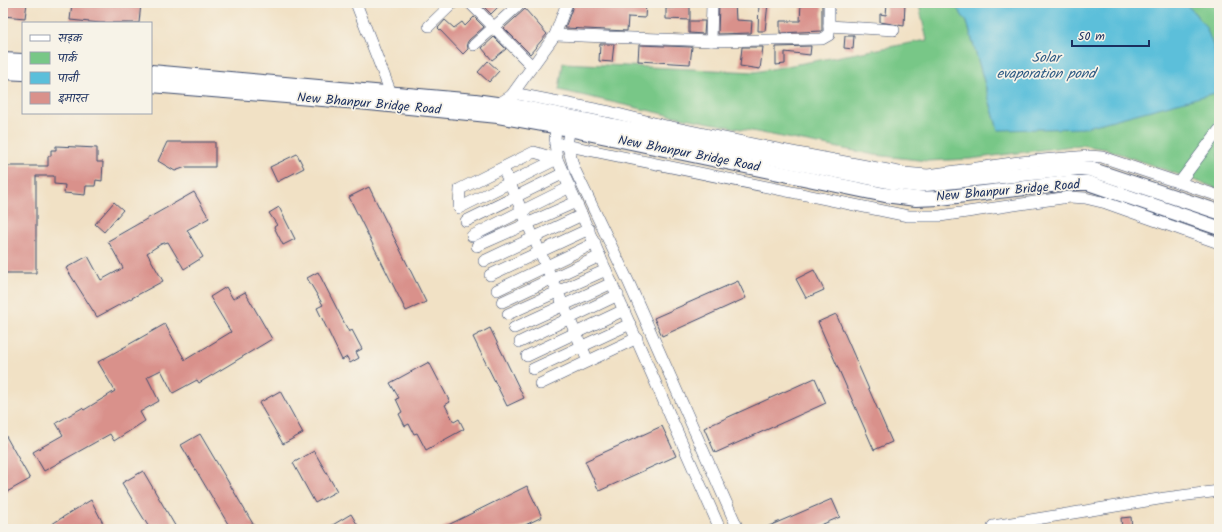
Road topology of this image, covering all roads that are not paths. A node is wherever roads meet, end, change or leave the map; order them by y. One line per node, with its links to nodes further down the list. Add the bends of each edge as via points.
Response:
1 (356, 3): 22 (street, via 389,88)
2 (453, 3): 8 (street)
3 (470, 3): 10 (street)
4 (521, 3): 10 (street)
5 (712, 3): 13 (street)
6 (829, 3): 9 (street)
7 (564, 5): 12 (street)
8 (429, 26)
9 (829, 26): 11 (street); 13 (street, via 829,35 822,39)
10 (494, 27): 14 (street); 17 (street)
11 (894, 30)
12 (555, 35): 13 (street); 17 (street)
13 (711, 42)
14 (474, 45)
15 (3, 60): 16 (street)
16 (22, 61)
17 (532, 66): 23 (street)
18 (3, 72): 20 (street)
19 (152, 72): 22 (street, New Bhanpur Bridge Road)
20 (22, 74)
21 (152, 85): 25 (street, New Bhanpur Bridge Road, via 498,116)
22 (388, 94): 24 (street, New Bhanpur Bridge Road)
23 (511, 96): 24 (street); 25 (street, via 518,94)
24 (498, 104): 25 (street, New Bhanpur Bridge Road)
25 (556, 114): 26 (street, New Bhanpur Bridge Road); 28 (street)
26 (572, 118): 29 (street); 33 (street, via 777,149 904,173 928,175 1019,162 1089,156 1102,157); 40 (street, New Bhanpur Bridge Road, via 917,185 1079,168 1090,169); 44 (street, New Bhanpur Bridge Road, via 885,195 916,199 1088,183)
27 (1219, 130): 33 (street)
28 (555, 143): 29 (street); 30 (street)
29 (567, 144): 48 (street, via 908,216 940,216 1069,197 1085,198); 80 (street, via 574,168 629,283)
30 (558, 159): 31 (street, via 534,152); 32 (street); 34 (street)
31 (503, 168): 34 (street); 34 (street, via 460,189 459,208)
32 (564, 173): 35 (street); 37 (street)
33 (1179, 183): 36 (street)
34 (510, 184): 37 (street)
35 (570, 187): 38 (street); 39 (street)
36 (1219, 196)
37 (516, 197): 39 (street); 42 (street)
38 (576, 202): 41 (street); 43 (street)
39 (522, 211): 43 (street); 46 (street)
40 (1219, 212)
41 (582, 215): 45 (street); 47 (street)
42 (466, 221)
43 (528, 224): 47 (street); 50 (street)
44 (1219, 228)
45 (588, 229): 49 (street); 51 (street)
46 (472, 236)
47 (534, 238): 51 (street); 53 (street)
48 (1219, 242)
49 (595, 243): 52 (street); 54 (street)
50 (477, 246)
51 (540, 252): 54 (street); 56 (street)
52 (600, 256): 55 (street); 57 (street)
53 (484, 261)
54 (547, 266): 57 (street); 59 (street)
55 (606, 270): 58 (street); 60 (street)
56 (490, 275)
57 (552, 278): 60 (street); 62 (street)
58 (612, 283): 61 (street); 63 (street)
59 (497, 290)
60 (558, 291): 63 (street); 65 (street)
61 (618, 295): 64 (street); 66 (street)
62 (502, 302)
63 (564, 305): 66 (street); 68 (street)
64 (624, 310): 67 (street); 69 (street)
65 (508, 314)
66 (570, 318): 69 (street); 71 (street)
67 (630, 324): 70 (street); 72 (street)
68 (514, 328)
69 (576, 332): 72 (street); 73 (street)
70 (637, 338): 74 (street); 79 (street)
71 (520, 342)
72 (582, 346): 74 (street); 75 (street)
73 (527, 356)
74 (588, 361): 76 (street)
75 (533, 369)
76 (540, 384)
77 (1219, 491): 78 (street)
78 (993, 526)
79 (720, 529)
80 (738, 529)

